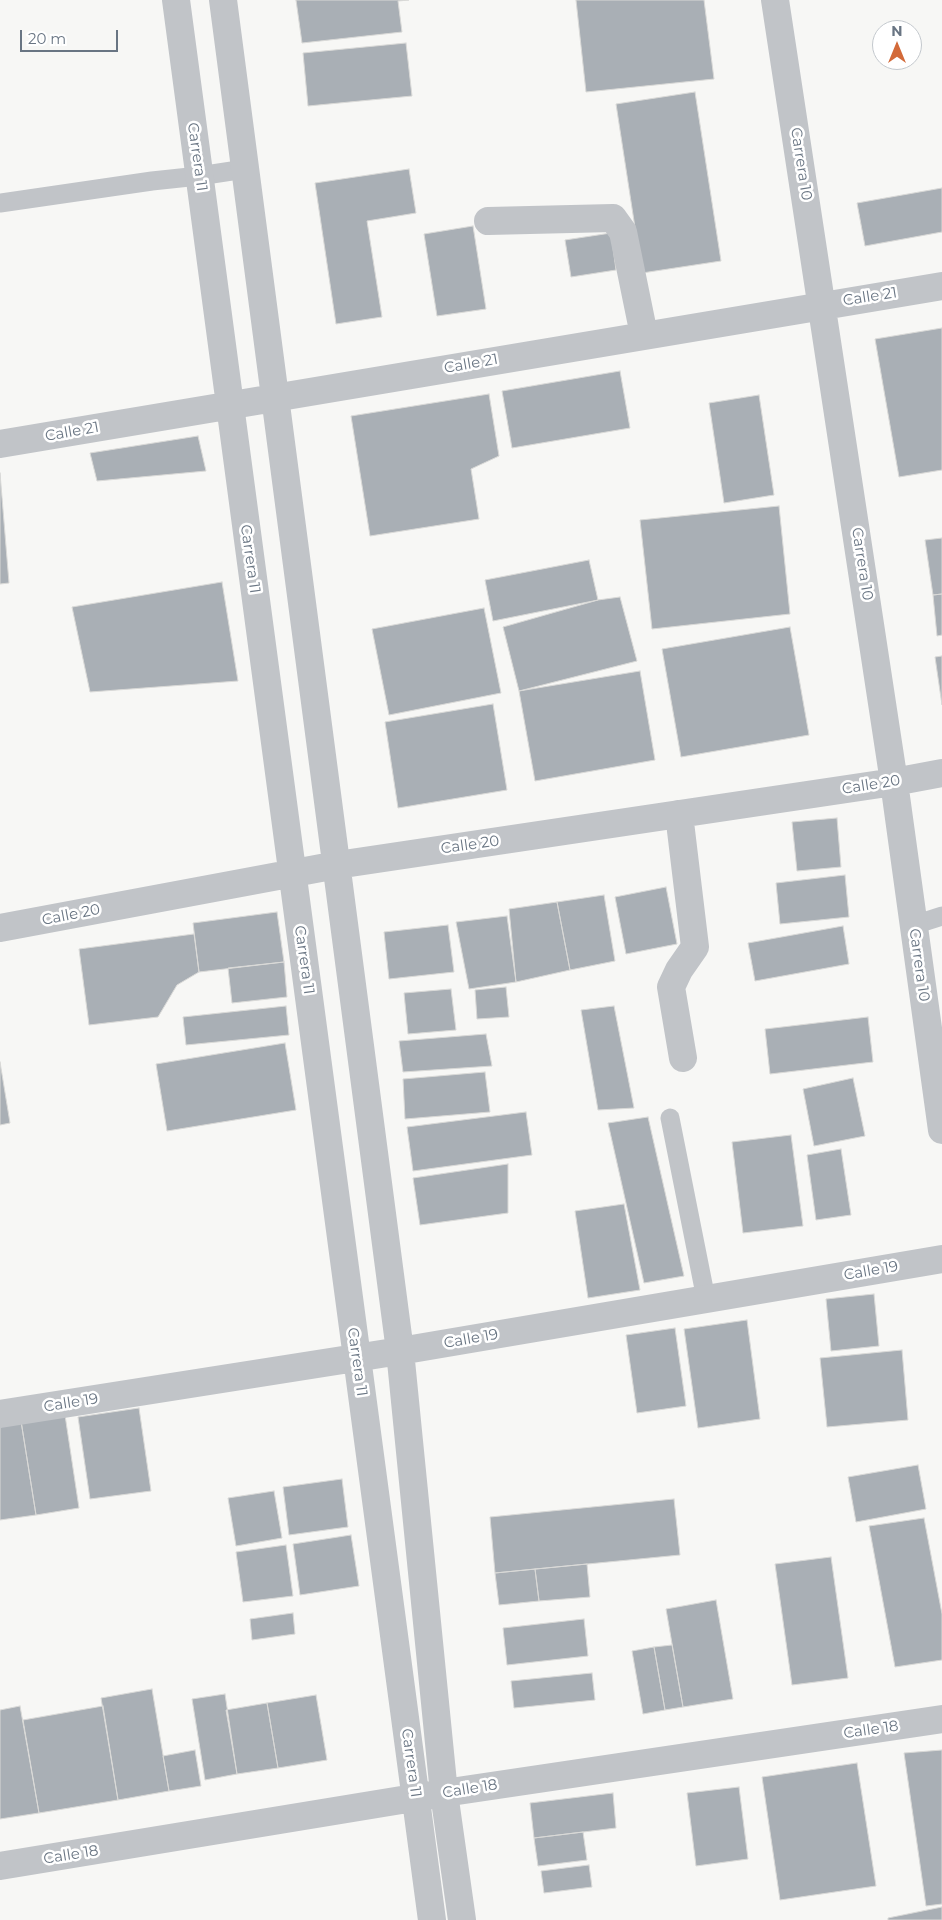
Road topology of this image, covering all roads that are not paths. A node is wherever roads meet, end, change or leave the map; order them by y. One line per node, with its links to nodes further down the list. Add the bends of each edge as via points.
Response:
1 (176, 0): 5 (street, Carrera 11)
2 (223, 0): 4 (street, Carrera 11)
3 (776, 0): 9 (street, Carrera 10)
4 (245, 169): 5 (lane); 11 (street, Carrera 11)
5 (200, 176): 6 (lane); 12 (street, Carrera 11)
6 (0, 203)
7 (488, 221): 10 (street, via 613,218 623,232)
8 (942, 286): 9 (street, Calle 21)
9 (823, 305): 10 (street, Calle 21); 15 (street, Carrera 10)
10 (644, 335): 11 (street, Calle 21)
11 (276, 397): 12 (street, Calle 21); 17 (street, Carrera 11)
12 (230, 406): 13 (street, Calle 21); 18 (street, Carrera 11)
13 (0, 444)
14 (942, 773): 15 (street, Calle 20)
15 (894, 782): 16 (street, Calle 20); 20 (street, Carrera 10)
16 (679, 814): 17 (street, Calle 20); 22 (street, via 695,947 671,986)
17 (336, 865): 18 (street, Calle 20); 27 (street, Carrera 11)
18 (292, 873): 21 (street, Calle 20); 28 (street, Carrera 11)
19 (942, 916): 20 (lane)
20 (914, 925): 24 (street, Carrera 10)
21 (0, 928)
22 (683, 1058)
23 (670, 1118): 26 (lane)
24 (942, 1130)
25 (942, 1259): 26 (street, Calle 19)
26 (706, 1299): 27 (street, Calle 19)
27 (400, 1351): 28 (street, Calle 19); 31 (street, Carrera 11)
28 (357, 1358): 29 (street, Calle 19); 32 (street, Carrera 11)
29 (0, 1414)
30 (942, 1719): 31 (street, Calle 18)
31 (444, 1793): 32 (street, Calle 18); 35 (street, Carrera 11)
32 (415, 1798): 33 (street, Calle 18); 34 (street, Carrera 11)
33 (0, 1866)
34 (432, 1920)
35 (462, 1920)

